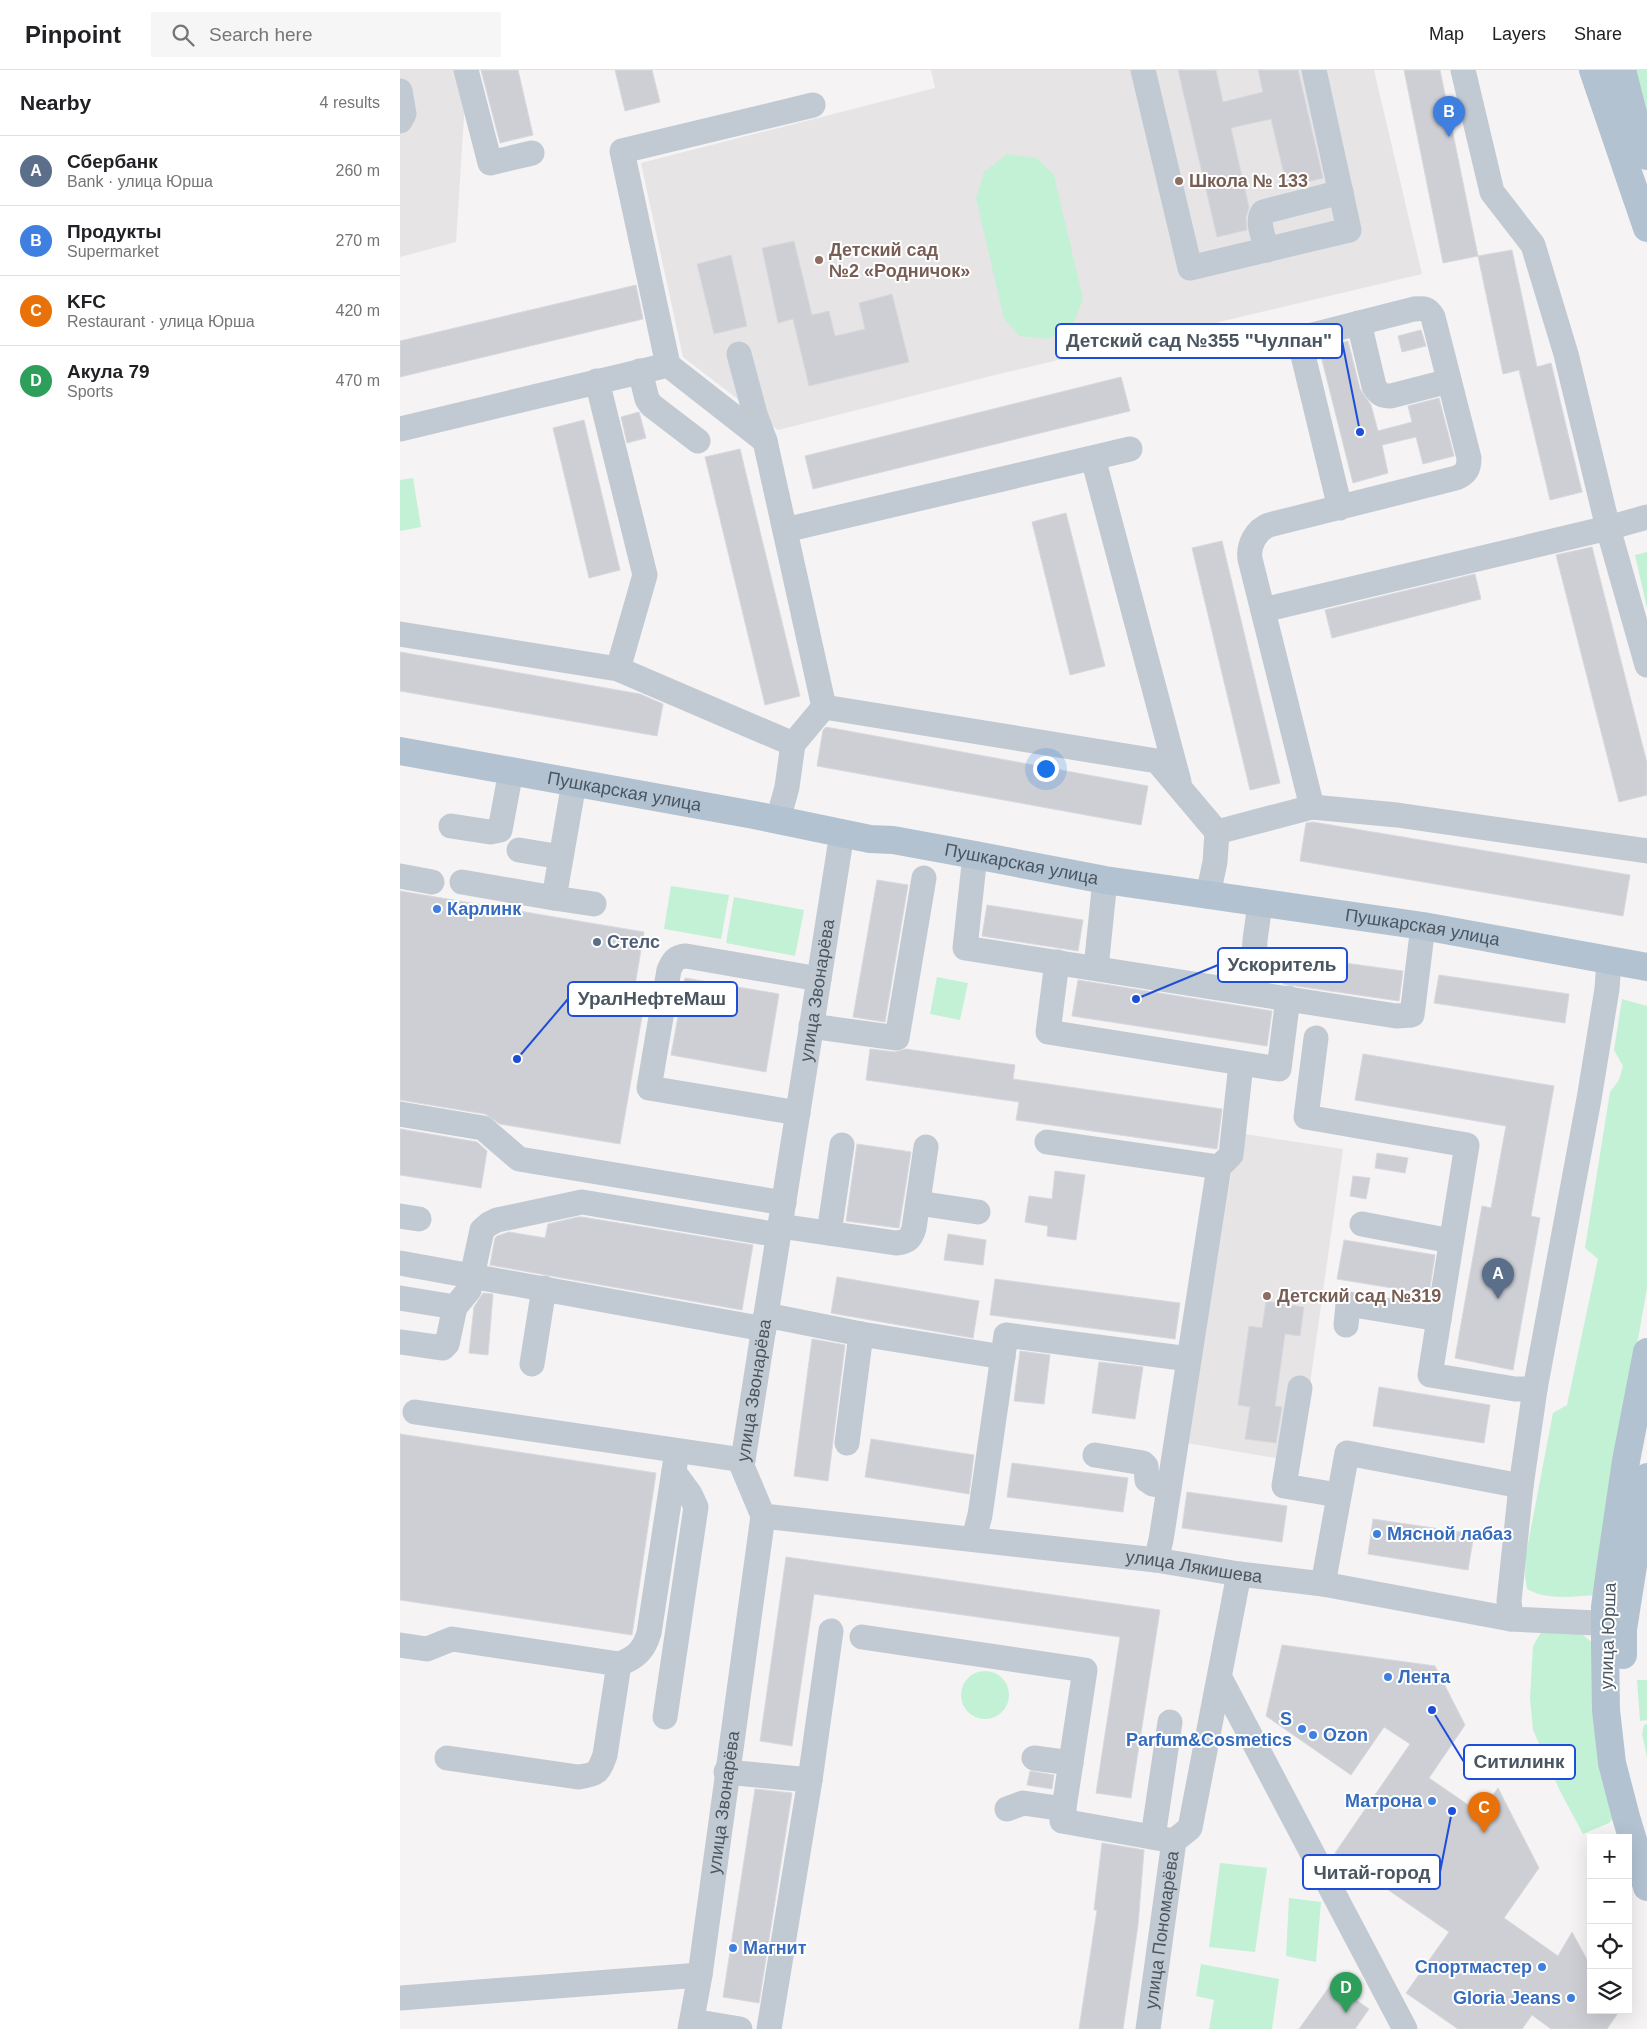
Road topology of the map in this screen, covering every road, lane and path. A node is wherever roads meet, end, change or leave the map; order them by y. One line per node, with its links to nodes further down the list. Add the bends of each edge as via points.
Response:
1 (466, 70): 10 (street, via 490,163)
2 (1143, 70): 14 (street, via 1190,268)
3 (1314, 70): 12 (street)
4 (1463, 70): 28 (street, via 1492,192 1532,245 1566,354)
5 (1593, 70): 13 (main road)
6 (1622, 70): 11 (main road)
7 (400, 92): 9 (street, via 404,114)
8 (813, 104): 17 (street, via 622,151)
9 (400, 121)
10 (532, 153)
11 (1647, 156)
12 (1341, 192): 14 (street, via 1264,212 1260,222); 14 (street, via 1349,230)
13 (1647, 228)
14 (1266, 250)
15 (1359, 323): 20 (street, via 1414,309 1430,311); 20 (street, via 1378,393 1391,396); 26 (street, via 1312,335 1301,348)
16 (739, 354): 23 (street)
17 (668, 365): 18 (street); 23 (street)
18 (640, 371): 19 (street); 22 (street, via 651,405)
19 (597, 381): 21 (street); 33 (street, via 645,575)
20 (1449, 381): 26 (street, via 1469,458 1465,474)
21 (400, 430)
22 (698, 441)
23 (765, 441): 29 (street)
24 (1130, 449): 25 (street)
25 (1093, 458): 29 (street); 39 (street)
26 (1340, 508): 30 (street, via 1269,525 1259,531 1249,554)
27 (1647, 517): 28 (street)
28 (1608, 528): 30 (street); 32 (street)
29 (785, 530): 34 (street)
30 (1263, 610): 40 (street)
31 (400, 634): 33 (street)
32 (1647, 665)
33 (618, 669): 35 (street)
34 (824, 707): 35 (street); 39 (street, via 1157,761)
35 (793, 744): 41 (street)
36 (400, 751): 37 (main road, Пушкарская улица)
37 (511, 771): 38 (main road, Пушкарская улица); 42 (street, via 500,830 490,832)
38 (574, 783): 41 (main road, Пушкарская улица); 48 (street)
39 (1181, 788): 43 (street)
40 (1312, 807): 43 (street); 46 (street, via 1397,814)
41 (778, 820): 44 (main road, Пушкарская улица)
42 (451, 826)
43 (1217, 832): 54 (street)
44 (842, 833): 47 (main road, Пушкарская улица); 63 (street, улица Звонарёва)
45 (519, 850): 48 (street)
46 (1647, 851)
47 (975, 855): 51 (main road, Пушкарская улица); 60 (street, via 965,948)
48 (561, 857): 55 (street)
49 (400, 876): 52 (street)
50 (924, 878): 66 (street, via 897,1038)
51 (1105, 880): 54 (main road, Пушкарская улица); 62 (street)
52 (432, 882)
53 (462, 882): 55 (street)
54 (1208, 895): 57 (main road, Пушкарская улица)
55 (554, 898): 56 (street)
56 (594, 904)
57 (1260, 904): 58 (main road, Пушкарская улица); 64 (street)
58 (1423, 926): 59 (main road, Пушкарская улица); 65 (street, via 1412,1015 1396,1016)
59 (1609, 961): 61 (main road, Пушкарская улица); 96 (street, via 1588,1099)
60 (1057, 962): 62 (street); 68 (street, via 1048,1032)
61 (1647, 967)
62 (1096, 968): 64 (street)
63 (819, 979): 66 (street, улица Звонарёва); 69 (street, via 678,957 672,961 669,970 649,1088)
64 (1252, 992): 65 (street)
65 (1288, 998): 68 (street, via 1279,1069)
66 (811, 1026): 69 (street, улица Звонарёва)
67 (1316, 1038): 80 (street, via 1306,1117 1467,1144)
68 (1241, 1064): 74 (street, via 1231,1155)
69 (798, 1113): 77 (street, улица Звонарёва)
70 (400, 1114): 77 (street, via 483,1128 519,1158)
71 (1047, 1142): 74 (street)
72 (842, 1145): 79 (street)
73 (926, 1147): 75 (street)
74 (1220, 1167): 93 (street)
75 (918, 1203): 76 (street); 79 (street, via 911,1237 905,1242)
76 (978, 1212)
77 (781, 1221): 79 (street); 82 (street, via 582,1202 488,1224 482,1230); 87 (street, улица Звонарёва)
78 (1362, 1224): 80 (street)
79 (829, 1233)
80 (1451, 1241): 86 (street)
81 (400, 1263): 82 (street)
82 (472, 1274): 83 (street); 85 (street, via 469,1290)
83 (544, 1288): 87 (street); 94 (street)
84 (400, 1298): 85 (street)
85 (455, 1307): 90 (street, via 450,1339 443,1348)
86 (1439, 1319): 88 (street, via 1348,1304); 96 (street, via 1430,1375 1515,1389)
87 (765, 1322): 89 (street); 100 (street, улица Звонарёва)
88 (1346, 1325)
89 (861, 1334): 92 (street); 98 (street)
90 (400, 1342)
91 (1647, 1352): 109 (main road, улица Юрша, via 1626,1461)
92 (1003, 1357): 93 (street, via 1006,1335); 107 (street)
93 (1189, 1359): 104 (street)
94 (532, 1364)
95 (1300, 1388): 105 (street, via 1284,1486)
96 (1535, 1389): 103 (street)
97 (415, 1412): 101 (street)
98 (847, 1443)
99 (1095, 1455): 104 (street, via 1143,1463 1149,1483)
100 (743, 1460): 101 (street); 106 (street, улица Звонарёва, via 742,1466)
101 (675, 1461): 117 (street, via 648,1638 640,1653); 119 (street, via 696,1507)
102 (1647, 1477): 109 (main road, улица Юрша)
103 (1521, 1486): 105 (street, via 1347,1453); 112 (street, via 1509,1601)
104 (1169, 1487): 108 (street)
105 (1338, 1495): 111 (street)
106 (763, 1516): 107 (street, улица Лякишева); 124 (street, улица Звонарёва)
107 (974, 1538): 108 (street, улица Лякишева)
108 (1156, 1560): 110 (street, улица Лякишева)
109 (1630, 1570): 113 (main road, улица Юрша)
110 (1239, 1574): 111 (street, улица Лякишева); 118 (street, улица Пономарёва)
111 (1323, 1584): 112 (street, улица Лякишева)
112 (1511, 1619): 113 (street, улица Лякишева)
113 (1615, 1622): 128 (main road, улица Юрша, via 1632,1769); 130 (main road, улица Юрша, via 1606,1710 1612,1763)
114 (831, 1631): 125 (street)
115 (862, 1637): 123 (street, via 1085,1670)
116 (400, 1645): 117 (street, via 427,1649 452,1639)
117 (619, 1664): 121 (street, via 605,1755 600,1769 592,1776 578,1777)
118 (1220, 1678): 129 (street, улица Пономарёва, via 1190,1828); 137 (street)
119 (665, 1717)
120 (1170, 1722): 129 (street)
121 (447, 1758)
122 (1034, 1758): 123 (street)
123 (1071, 1763): 126 (street)
124 (726, 1772): 125 (street); 131 (street, улица Звонарёва)
125 (810, 1780): 135 (street)
126 (1064, 1809): 127 (street, via 1023,1803); 129 (street, via 1062,1821)
127 (1007, 1810)
128 (1647, 1829)
129 (1164, 1839): 136 (street, улица Пономарёва)
130 (1647, 1887)
131 (700, 1975): 132 (street); 133 (street, улица Звонарёва)
132 (400, 1998)
133 (691, 2025): 134 (street)
134 (740, 2029)
135 (769, 2029)
136 (1148, 2029)
137 (1405, 2029)

